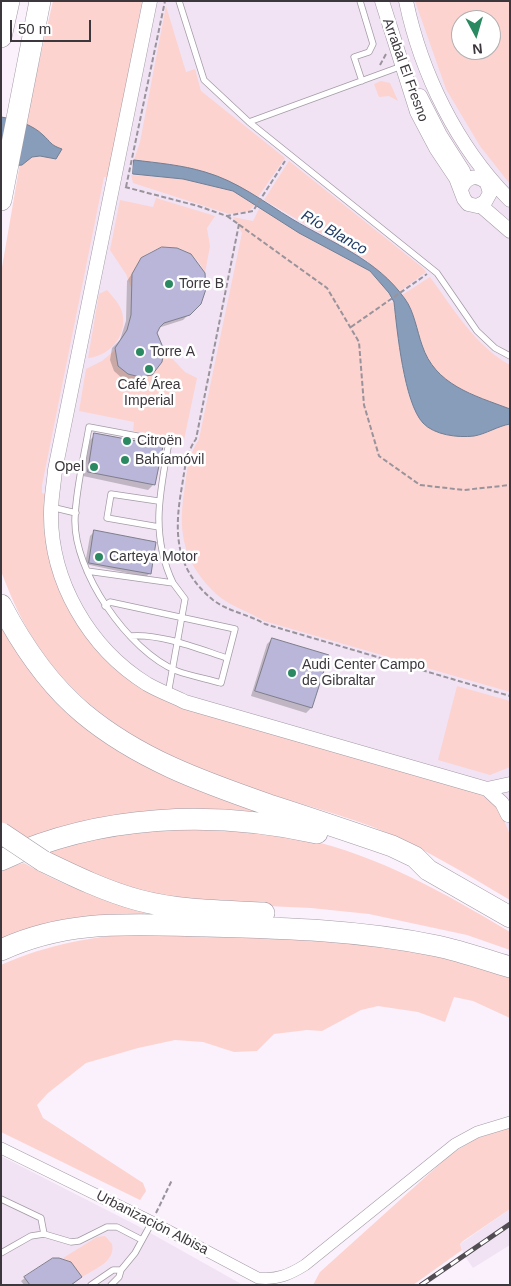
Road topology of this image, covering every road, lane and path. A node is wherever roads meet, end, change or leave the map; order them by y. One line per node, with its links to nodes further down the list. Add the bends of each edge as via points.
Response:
1 (9, 1): 11 (highway)
2 (40, 1): 12 (highway)
3 (47, 1): 12 (highway)
4 (150, 1): 18 (street)
5 (165, 1): 18 (path)
6 (179, 1): 15 (lane, via 204,80)
7 (360, 1): 14 (lane, via 373,44 369,52 354,57)
8 (382, 1): 13 (street, Arrabal El Fresno)
9 (387, 1): 17 (street, Arrabal El Fresno, via 410,74)
10 (404, 3): 17 (street, via 405,25 426,83 473,163); 21 (street, Arrabal El Fresno, via 441,101 458,132)
11 (1, 37)
12 (32, 48): 20 (highway)
13 (402, 66): 14 (lane); 17 (street, Arrabal El Fresno, via 424,125 456,178)
14 (362, 81): 15 (lane)
15 (249, 122): 16 (lane)
16 (289, 155): 24 (path, via 253,211); 27 (lane)
17 (468, 183): 19 (street, Arrabal El Fresno, via 485,180); 22 (street, Arrabal El Fresno, via 468,204)
18 (120, 185): 24 (path); 32 (street, via 55,470)
19 (489, 187): 22 (street, via 489,196); 23 (street, Arrabal El Fresno)
20 (3, 193)
21 (510, 200)
22 (480, 205): 26 (street, Arrabal El Fresno)
23 (510, 208)
24 (228, 216): 25 (path)
25 (239, 224): 28 (path, via 327,288); 45 (path, via 196,439 188,451 176,518 178,546 193,578 212,599 229,610 264,624)
26 (510, 231)
27 (433, 270): 28 (path); 29 (lane, via 477,331 495,348)
28 (350, 328): 30 (path, via 359,342 364,405 379,456 420,485 464,490)
29 (510, 356)
30 (510, 485)
31 (158, 501): 33 (lane, via 169,442 89,427); 34 (lane); 34 (lane, via 111,494 107,518)
32 (51, 507): 33 (lane); 44 (street, via 54,552 67,592 87,628 114,659)
33 (76, 513): 35 (lane, via 78,538)
34 (159, 527): 36 (lane, via 163,560)
35 (87, 571): 36 (lane); 38 (lane)
36 (173, 583): 39 (lane, via 185,599)
37 (1, 605): 52 (highway, via 24,646 50,679 82,712 143,755 218,787 392,846 415,857)
38 (105, 606): 39 (lane, via 110,602); 40 (lane)
39 (182, 618): 41 (lane); 42 (lane, via 235,629)
40 (130, 636): 41 (lane); 43 (lane)
41 (177, 643): 42 (lane); 43 (lane)
42 (228, 658): 43 (lane, via 221,683)
43 (173, 668): 44 (lane)
44 (168, 694): 47 (street, via 185,702)
45 (510, 696)
46 (510, 784): 47 (street)
47 (487, 789): 49 (street, via 502,802)
48 (510, 797): 49 (street)
49 (509, 818)
50 (1, 834): 55 (highway, bridge, via 43,861 91,884 147,902 201,910 315,915 368,921 455,941)
51 (1, 860): 52 (highway, via 47,842 108,827 177,818 276,824 361,846 411,868)
52 (428, 870): 53 (highway)
53 (510, 917)
54 (1, 950): 56 (highway, via 44,934 120,923 284,928 389,937 439,946)
55 (510, 959)
56 (510, 967)
57 (510, 1122): 61 (street, Urbanización Albisa, via 477,1132 455,1144 305,1265 280,1278 258,1278)
58 (1, 1148): 61 (street, Urbanización Albisa)
59 (172, 1180): 61 (path)
60 (1, 1199): 62 (lane, via 42,1218)
61 (152, 1222): 63 (lane)
62 (44, 1234): 63 (lane, via 71,1242 102,1229 117,1227); 64 (lane, via 31,1236)
63 (142, 1240): 65 (lane)
64 (1, 1254)
65 (121, 1270): 66 (lane, via 119,1277); 67 (lane, via 113,1270)
66 (110, 1284)
67 (91, 1285)

